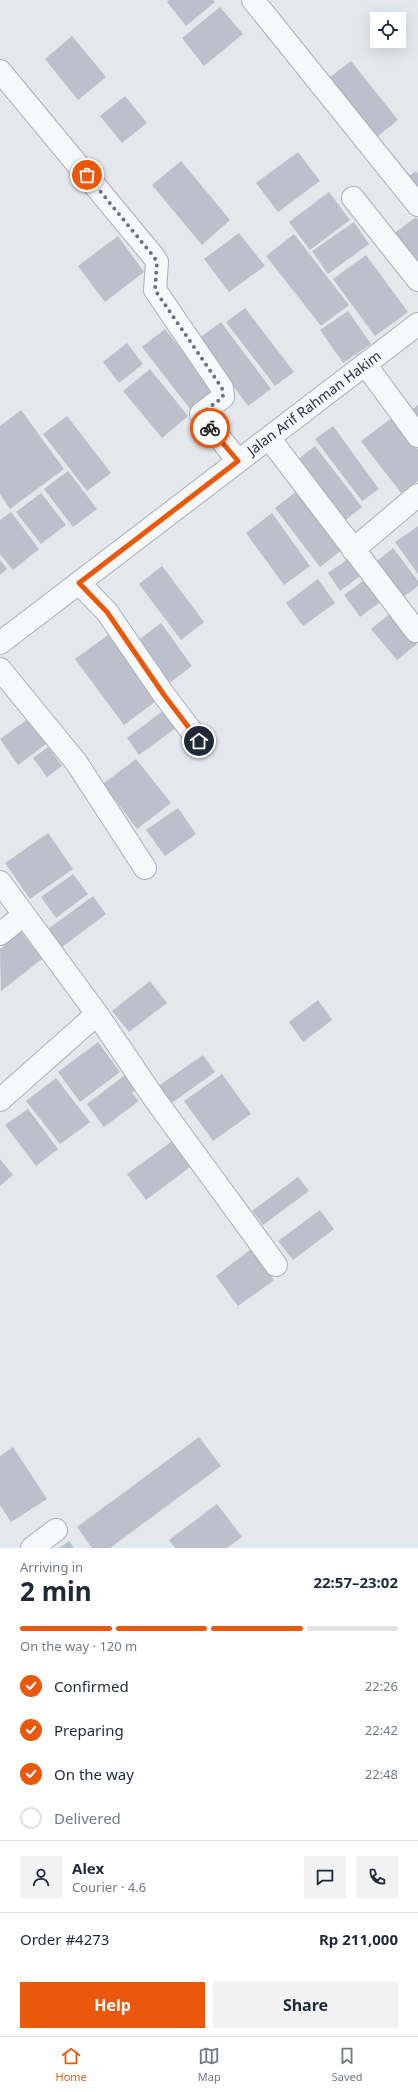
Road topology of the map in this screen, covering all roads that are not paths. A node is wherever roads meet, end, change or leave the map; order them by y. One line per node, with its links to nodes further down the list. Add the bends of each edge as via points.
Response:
1 (253, 0): 4 (street)
2 (0, 70): 10 (street, via 154,257 157,262 155,290 222,388 223,397 203,411 202,418)
3 (353, 198): 5 (street)
4 (418, 205)
5 (418, 280)
6 (418, 324): 7 (street, Jalan Arif Rahman Hakim)
7 (365, 364): 8 (street); 9 (street, Jalan Arif Rahman Hakim)
8 (418, 436)
9 (269, 438): 10 (street, Jalan Arif Rahman Hakim); 12 (street)
10 (238, 461): 13 (street, Jalan Arif Rahman Hakim)
11 (418, 495): 12 (street)
12 (353, 550): 14 (street)
13 (79, 583): 15 (street, Jalan Arif Rahman Hakim); 17 (street, via 107,612)
14 (416, 631)
15 (0, 643)
16 (0, 669): 18 (street, via 76,762)
17 (199, 741)
18 (145, 868)
19 (0, 882): 20 (street)
20 (24, 915): 21 (street); 22 (street)
21 (0, 934)
22 (97, 1014): 23 (street); 24 (street, via 154,1098)
23 (0, 1100)
24 (276, 1265)
25 (56, 1530): 26 (street)
26 (32, 1548)

